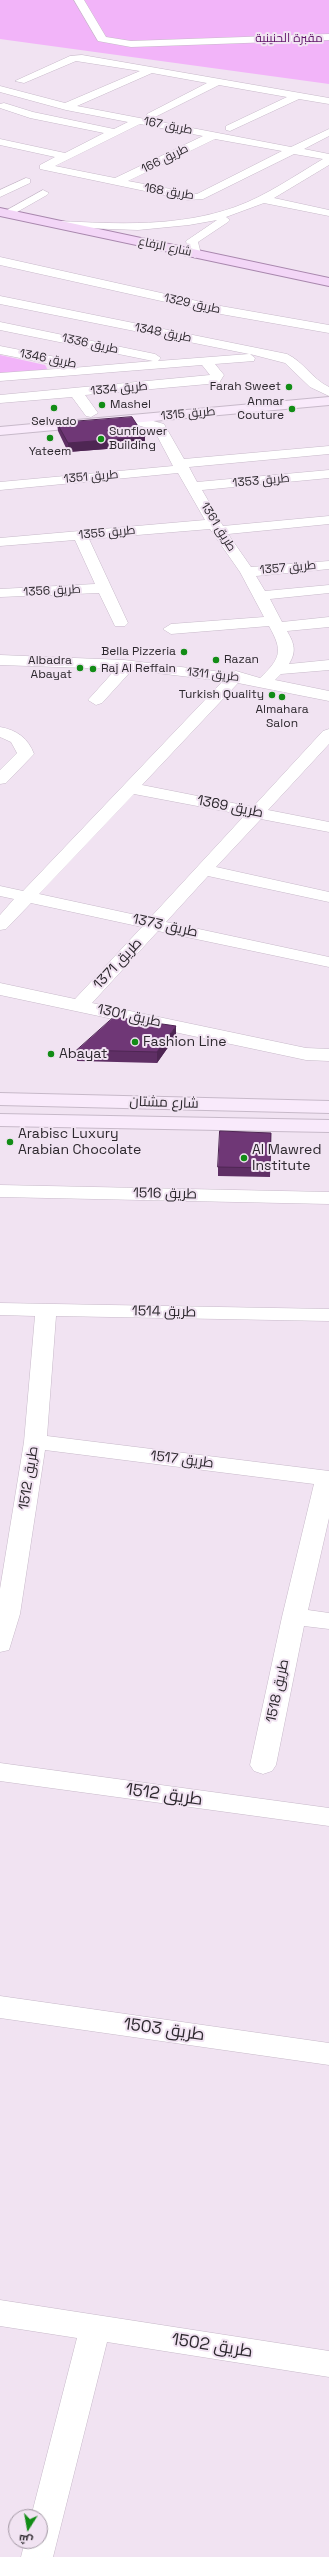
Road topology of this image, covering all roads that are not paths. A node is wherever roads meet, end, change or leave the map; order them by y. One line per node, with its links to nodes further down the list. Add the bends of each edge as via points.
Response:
1 (79, 0): 2 (street, via 102,39 114,42)
2 (329, 36)
3 (153, 69): 4 (street, via 94,58 74,58); 5 (street); 10 (street)
4 (20, 81)
5 (219, 81): 7 (street); 11 (street)
6 (2, 91): 10 (street, طريق 167)
7 (297, 96): 8 (street); 13 (street)
8 (329, 101)
9 (4, 106): 14 (street, via 30,115)
10 (66, 107): 12 (street, طريق 167)
11 (151, 116)
12 (140, 120): 14 (street, طريق 168); 16 (street, طريق 167)
13 (230, 128)
14 (114, 132): 19 (street, طريق 168)
15 (329, 132): 18 (street, طريق 168)
16 (214, 135): 18 (street, طريق 167); 23 (street, طريق 166)
17 (0, 142): 19 (street)
18 (293, 150): 20 (street, طريق 167); 23 (street, طريق 168, via 198,197)
19 (65, 156): 23 (street, طريق 168, via 44,167)
20 (329, 157)
21 (329, 160): 26 (street)
22 (26, 181): 24 (street)
23 (115, 183)
24 (0, 194)
25 (43, 194): 31 (street)
26 (264, 198): 28 (street); 29 (street)
27 (329, 200): 29 (street)
28 (245, 207): 32 (street, via 205,219 152,227 125,229); 34 (street, via 196,237 192,246)
29 (311, 210): 30 (street)
30 (329, 213)
31 (2, 217): 32 (main road, شارع الرفاع); 38 (main road, شارع الرفاع)
32 (59, 225): 34 (main road, شارع الرفاع)
33 (0, 252): 36 (street, via 55,263 65,268)
34 (195, 254): 37 (main road, شارع الرفاع)
35 (0, 261): 36 (street, طريق 1329)
36 (56, 273): 41 (street, طريق 1329, via 215,309)
37 (329, 282)
38 (329, 293)
39 (0, 300): 43 (street, طريق 1348)
40 (0, 326): 45 (street, طريق 1336)
41 (329, 329)
42 (0, 350): 46 (street, طريق 1346)
43 (276, 356): 44 (street, طريق 1336); 49 (street, طريق 1348, via 297,363)
44 (205, 361): 45 (street, طريق 1336); 48 (street, طريق 1334, via 217,375 214,380)
45 (179, 363): 46 (street, طريق 1336)
46 (96, 369): 47 (street, طريق 1336)
47 (0, 377)
48 (76, 393): 50 (street, طريق 1334); 51 (street)
49 (325, 395): 51 (street, طريق 1315); 52 (street, طريق 1315)
50 (0, 399)
51 (91, 413): 54 (street, طريق 1315)
52 (168, 416): 53 (street, طريق 1315); 55 (street)
53 (132, 419): 55 (street); 56 (street, طريق 1315)
54 (0, 421)
55 (159, 427): 58 (street, طريق 1361)
56 (0, 431)
57 (329, 450): 58 (street, طريق 1351)
58 (180, 466): 60 (street, طريق 1351); 61 (street, طريق 1361)
59 (329, 474): 61 (street, طريق 1353)
60 (0, 486)
61 (193, 486): 63 (street, طريق 1361)
62 (329, 520): 63 (street, طريق 1355)
63 (217, 528): 64 (street, طريق 1355); 67 (street, طريق 1361)
64 (80, 536): 65 (street, طريق 1355); 68 (street, طريق 1356)
65 (0, 542)
66 (329, 565): 67 (street, طريق 1357)
67 (247, 572): 71 (street, طريق 1361)
68 (104, 588): 70 (street, طريق 1356); 73 (street, طريق 1356)
69 (329, 589): 71 (street)
70 (0, 593)
71 (260, 596): 74 (street, طريق 1361)
72 (329, 622): 74 (street)
73 (120, 623)
74 (275, 624): 75 (street); 79 (street, طريق 1361, via 286,643 287,650)
75 (171, 629)
76 (0, 660): 78 (street, طريق 1311, via 64,661)
77 (329, 665): 79 (street)
78 (127, 666): 80 (street, طريق 1311); 83 (street)
79 (278, 670): 81 (street, طريق 1361)
80 (236, 676): 81 (street, طريق 1311); 87 (street)
81 (265, 681): 82 (street, طريق 1311)
82 (329, 696)
83 (96, 700)
84 (0, 732): 86 (street, via 14,737 24,745 26,754)
85 (329, 734): 88 (street, طريق 1371)
86 (0, 779)
87 (131, 788): 88 (street, طريق 1369); 92 (street)
88 (258, 812): 89 (street, طريق 1369); 90 (street, طريق 1371)
89 (329, 827)
90 (205, 870): 93 (street); 94 (street, طريق 1371)
91 (0, 891): 92 (street, طريق 1373)
92 (26, 897): 94 (street, طريق 1373); 95 (street)
93 (329, 897)
94 (154, 924): 96 (street, طريق 1373); 98 (street, طريق 1371)
95 (0, 925)
96 (329, 962)
97 (0, 989): 98 (street, طريق 1301)
98 (80, 1006): 99 (street, طريق 1301, via 306,1054)
99 (329, 1055)
100 (0, 1099): 101 (street, شارع مشتان)
101 (329, 1107)
102 (0, 1120): 103 (street, شارع مشتان)
103 (329, 1126)
104 (0, 1191): 105 (street, طريق 1516)
105 (329, 1198)
106 (0, 1310): 107 (street, طريق 1514)
107 (46, 1310): 108 (street, طريق 1514); 109 (street, طريق 1512)
108 (329, 1315)
109 (35, 1442): 110 (street, طريق 1517); 113 (street, طريق 1512, via 8,1614)
110 (328, 1478): 111 (street, طريق 1518)
111 (294, 1617): 112 (street); 114 (street, طريق 1518)
112 (329, 1621)
113 (0, 1644)
114 (263, 1765)
115 (0, 1772): 116 (street, طريق 1512)
116 (329, 1817)
117 (0, 2007): 118 (street, طريق 1503)
118 (329, 2054)
119 (0, 2313): 120 (street, طريق 1502)
120 (95, 2328): 121 (street, طريق 1502); 122 (street)
121 (329, 2364)
122 (37, 2557)

